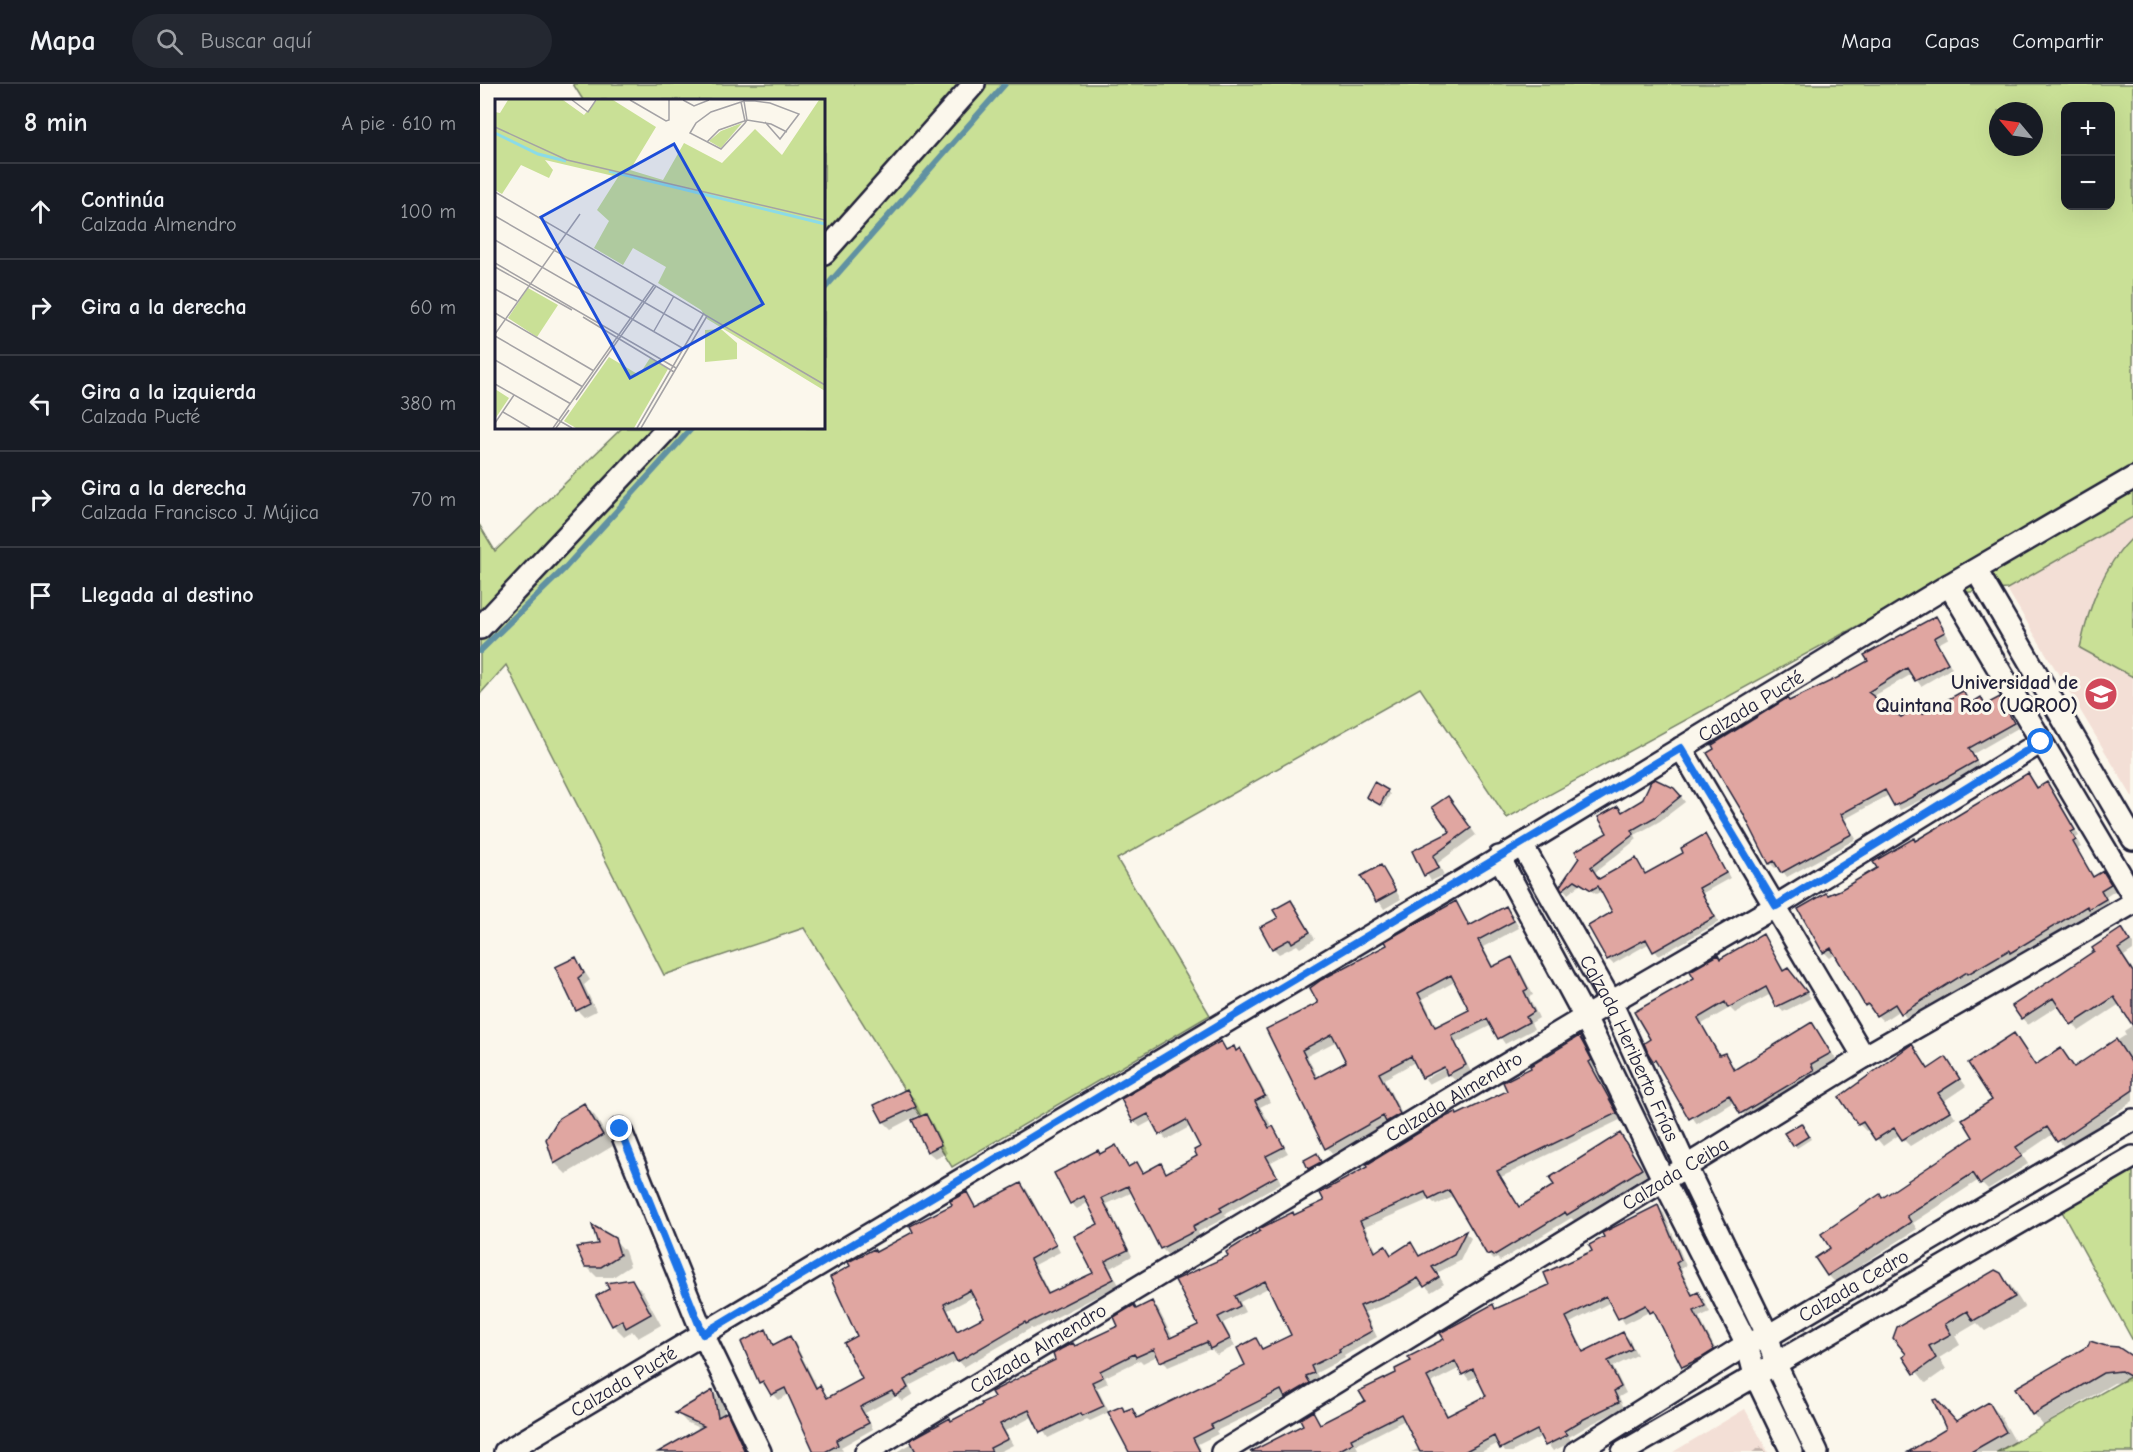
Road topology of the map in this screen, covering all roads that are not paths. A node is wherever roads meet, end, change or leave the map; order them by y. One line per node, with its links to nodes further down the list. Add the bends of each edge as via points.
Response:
1 (974, 84): 2 (street)
2 (825, 252)
3 (667, 429): 7 (street)
4 (2133, 478): 5 (street, Calzada Pucté)
5 (1976, 570): 6 (street, Calzada Pucté); 10 (street)
6 (1948, 585): 8 (street); 9 (street, Calzada Pucté)
7 (480, 628)
8 (2041, 742): 13 (street); 15 (street, Calzada Almendro)
9 (1681, 748): 11 (street, Calzada Pucté); 15 (street)
10 (2133, 839)
11 (1522, 845): 12 (street, Calzada Pucté); 16 (street, Calzada Heriberto Frías)
12 (1499, 857): 17 (street, Calzada Heriberto Frías); 24 (street, Calzada Pucté)
13 (2133, 896)
14 (2133, 903): 18 (street, Calzada Ceiba)
15 (1776, 906): 16 (street, Calzada Almendro); 18 (street)
16 (1611, 1002): 17 (street, Calzada Almendro); 22 (street, Calzada Heriberto Frías)
17 (1585, 1017): 23 (street, Calzada Heriberto Frías); 31 (street, Calzada Almendro)
18 (1864, 1058): 22 (street, Calzada Ceiba)
19 (2133, 1120): 25 (street, Calzada Cedro)
20 (620, 1129): 24 (street)
21 (2133, 1157): 27 (street, Calzada Cedro)
22 (1686, 1167): 23 (street, Calzada Ceiba); 25 (street, Calzada Heriberto Frías)
23 (1664, 1182): 26 (street, Calzada Heriberto Frías); 32 (street, Calzada Ceiba)
24 (703, 1334): 29 (street, Calzada Pucté); 30 (street)
25 (1768, 1336): 26 (street, Calzada Cedro); 27 (street, Calzada Heriberto Frías)
26 (1747, 1344): 28 (street, Calzada Heriberto Frías); 33 (street, Calzada Cedro)
27 (1775, 1363): 28 (street, Calzada Cedro); 36 (street, Calzada Heriberto Frías)
28 (1755, 1375): 34 (street, Calzada Cedro); 35 (street, Calzada Heriberto Frías)
29 (505, 1452)
30 (760, 1452)
31 (866, 1452)
32 (1222, 1452)
33 (1576, 1452)
34 (1623, 1452)
35 (1792, 1452)
36 (1817, 1452)

